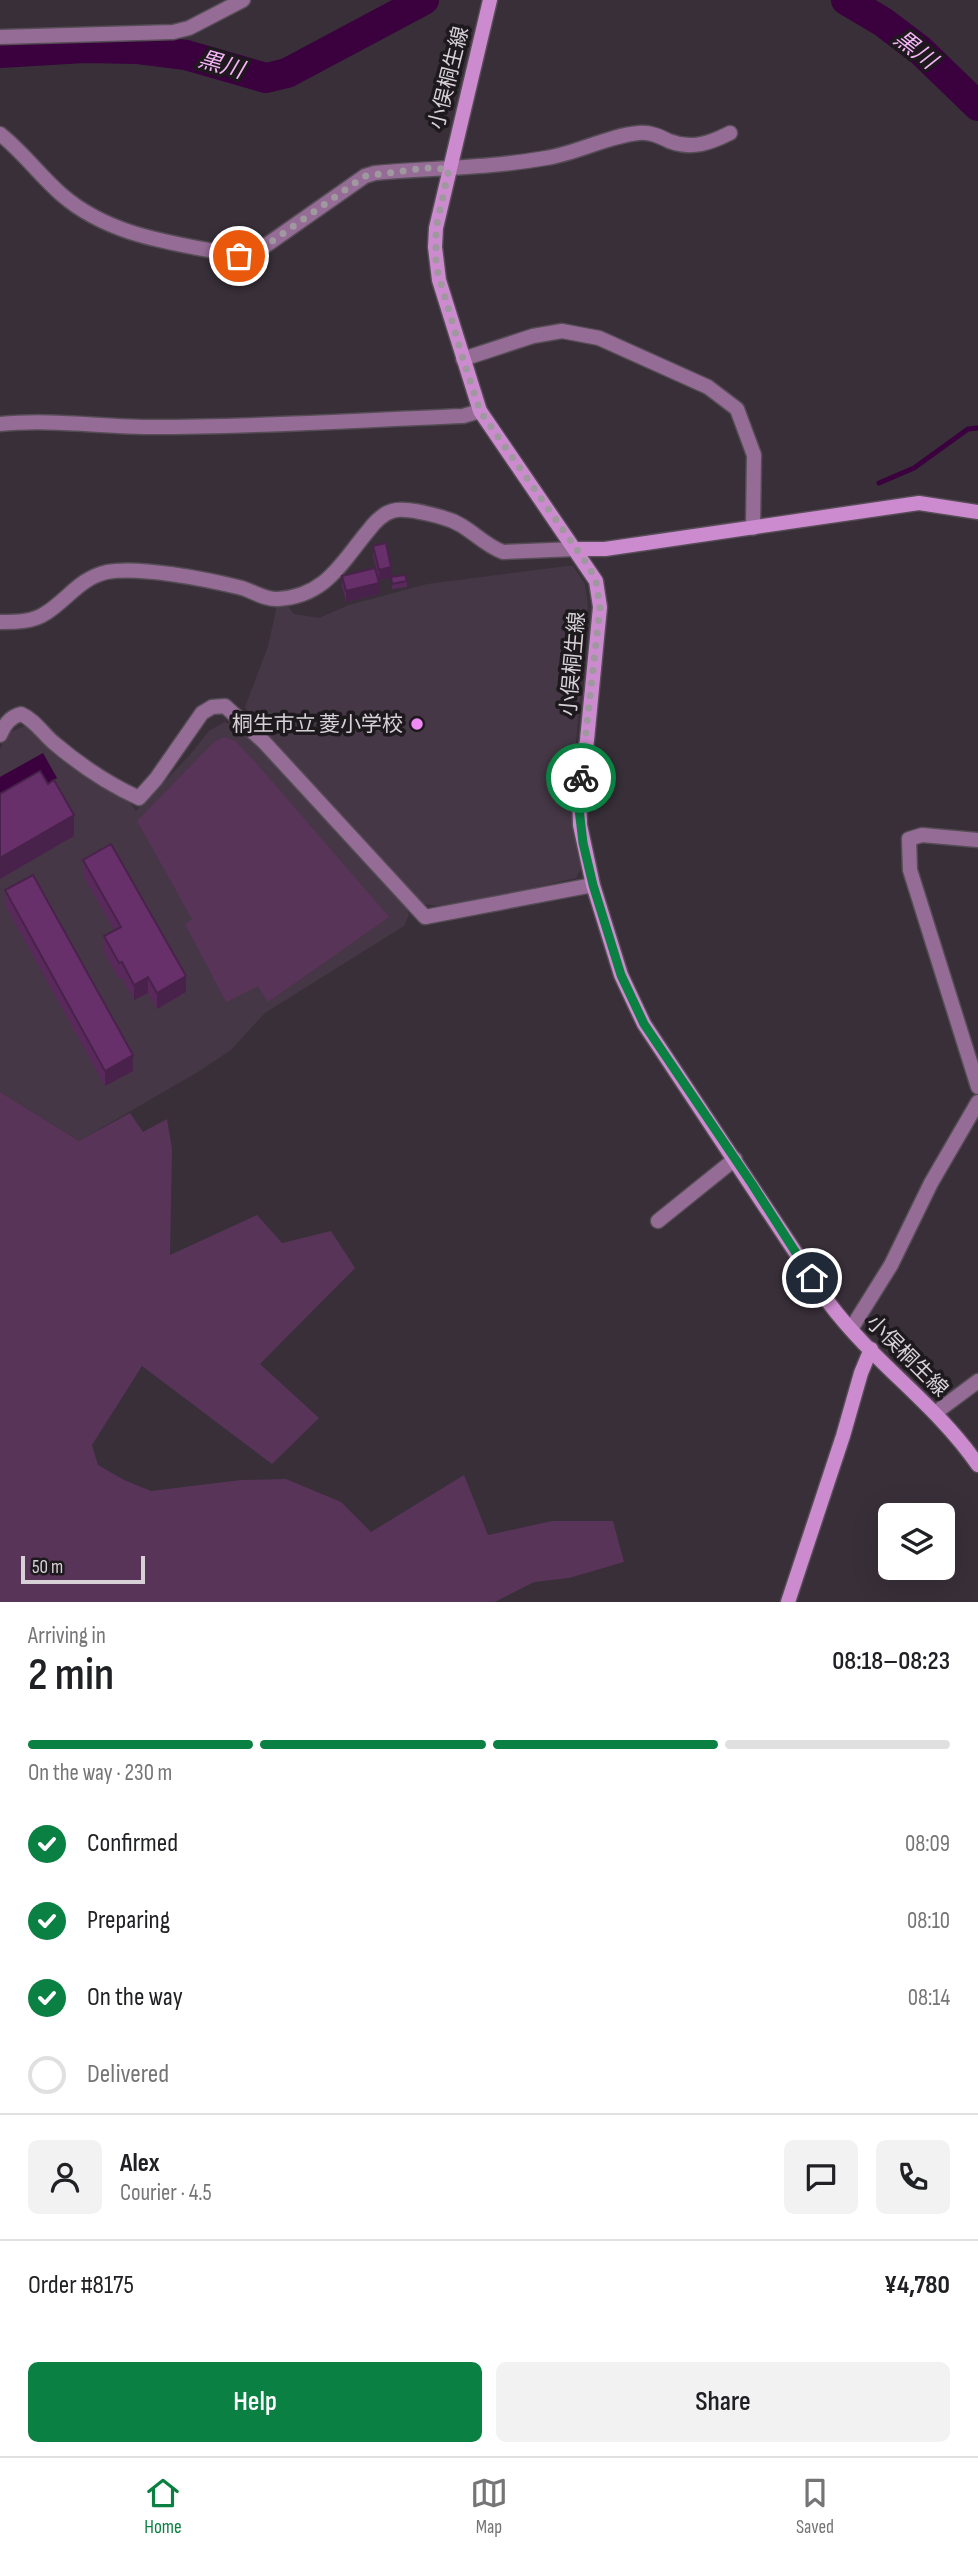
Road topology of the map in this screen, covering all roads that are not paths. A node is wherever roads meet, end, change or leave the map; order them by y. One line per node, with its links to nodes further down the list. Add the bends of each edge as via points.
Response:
1 (243, 0): 3 (street, via 173,32)
2 (490, 0): 6 (main road, 小俣桐生線)
3 (0, 37)
4 (730, 133): 6 (street, via 699,146 637,133 555,157)
5 (0, 134): 6 (street, via 62,195 94,218 144,237 239,256 255,253 365,176)
6 (449, 169): 7 (main road, 小俣桐生線, via 435,247 439,280)
7 (463, 359): 8 (main road, 小俣桐生線); 11 (street, via 562,331 599,338 708,387 737,409 754,455)
8 (480, 411): 9 (street, via 463,416 205,426); 12 (main road, 小俣桐生線)
9 (0, 424)
10 (978, 512): 11 (main road, via 919,503)
11 (753, 528): 12 (main road, via 605,550)
12 (576, 549): 13 (street, via 503,552 463,524 396,510 371,527 332,577 298,595 268,598 240,587 124,570 92,576 38,618); 16 (main road, 小俣桐生線, via 596,581 600,607 578,800)
13 (0, 622)
14 (0, 735): 16 (street, via 13,716 30,718 77,763 139,797 202,713 225,706 264,742 425,917)
15 (978, 840): 17 (street, via 922,835 909,839 908,847 910,870)
16 (593, 885): 19 (main road, 小俣桐生線, via 621,975 644,1024)
17 (978, 1087)
18 (978, 1102): 21 (street, via 891,1265)
19 (735, 1159): 20 (street); 21 (main road, 小俣桐生線)
20 (658, 1221)
21 (851, 1329): 22 (main road, 小俣桐生線)
22 (871, 1349): 24 (main road, 小俣桐生線); 26 (main road)
23 (978, 1381): 24 (street)
24 (936, 1413): 25 (main road, 小俣桐生線)
25 (978, 1465)
26 (788, 1602)

